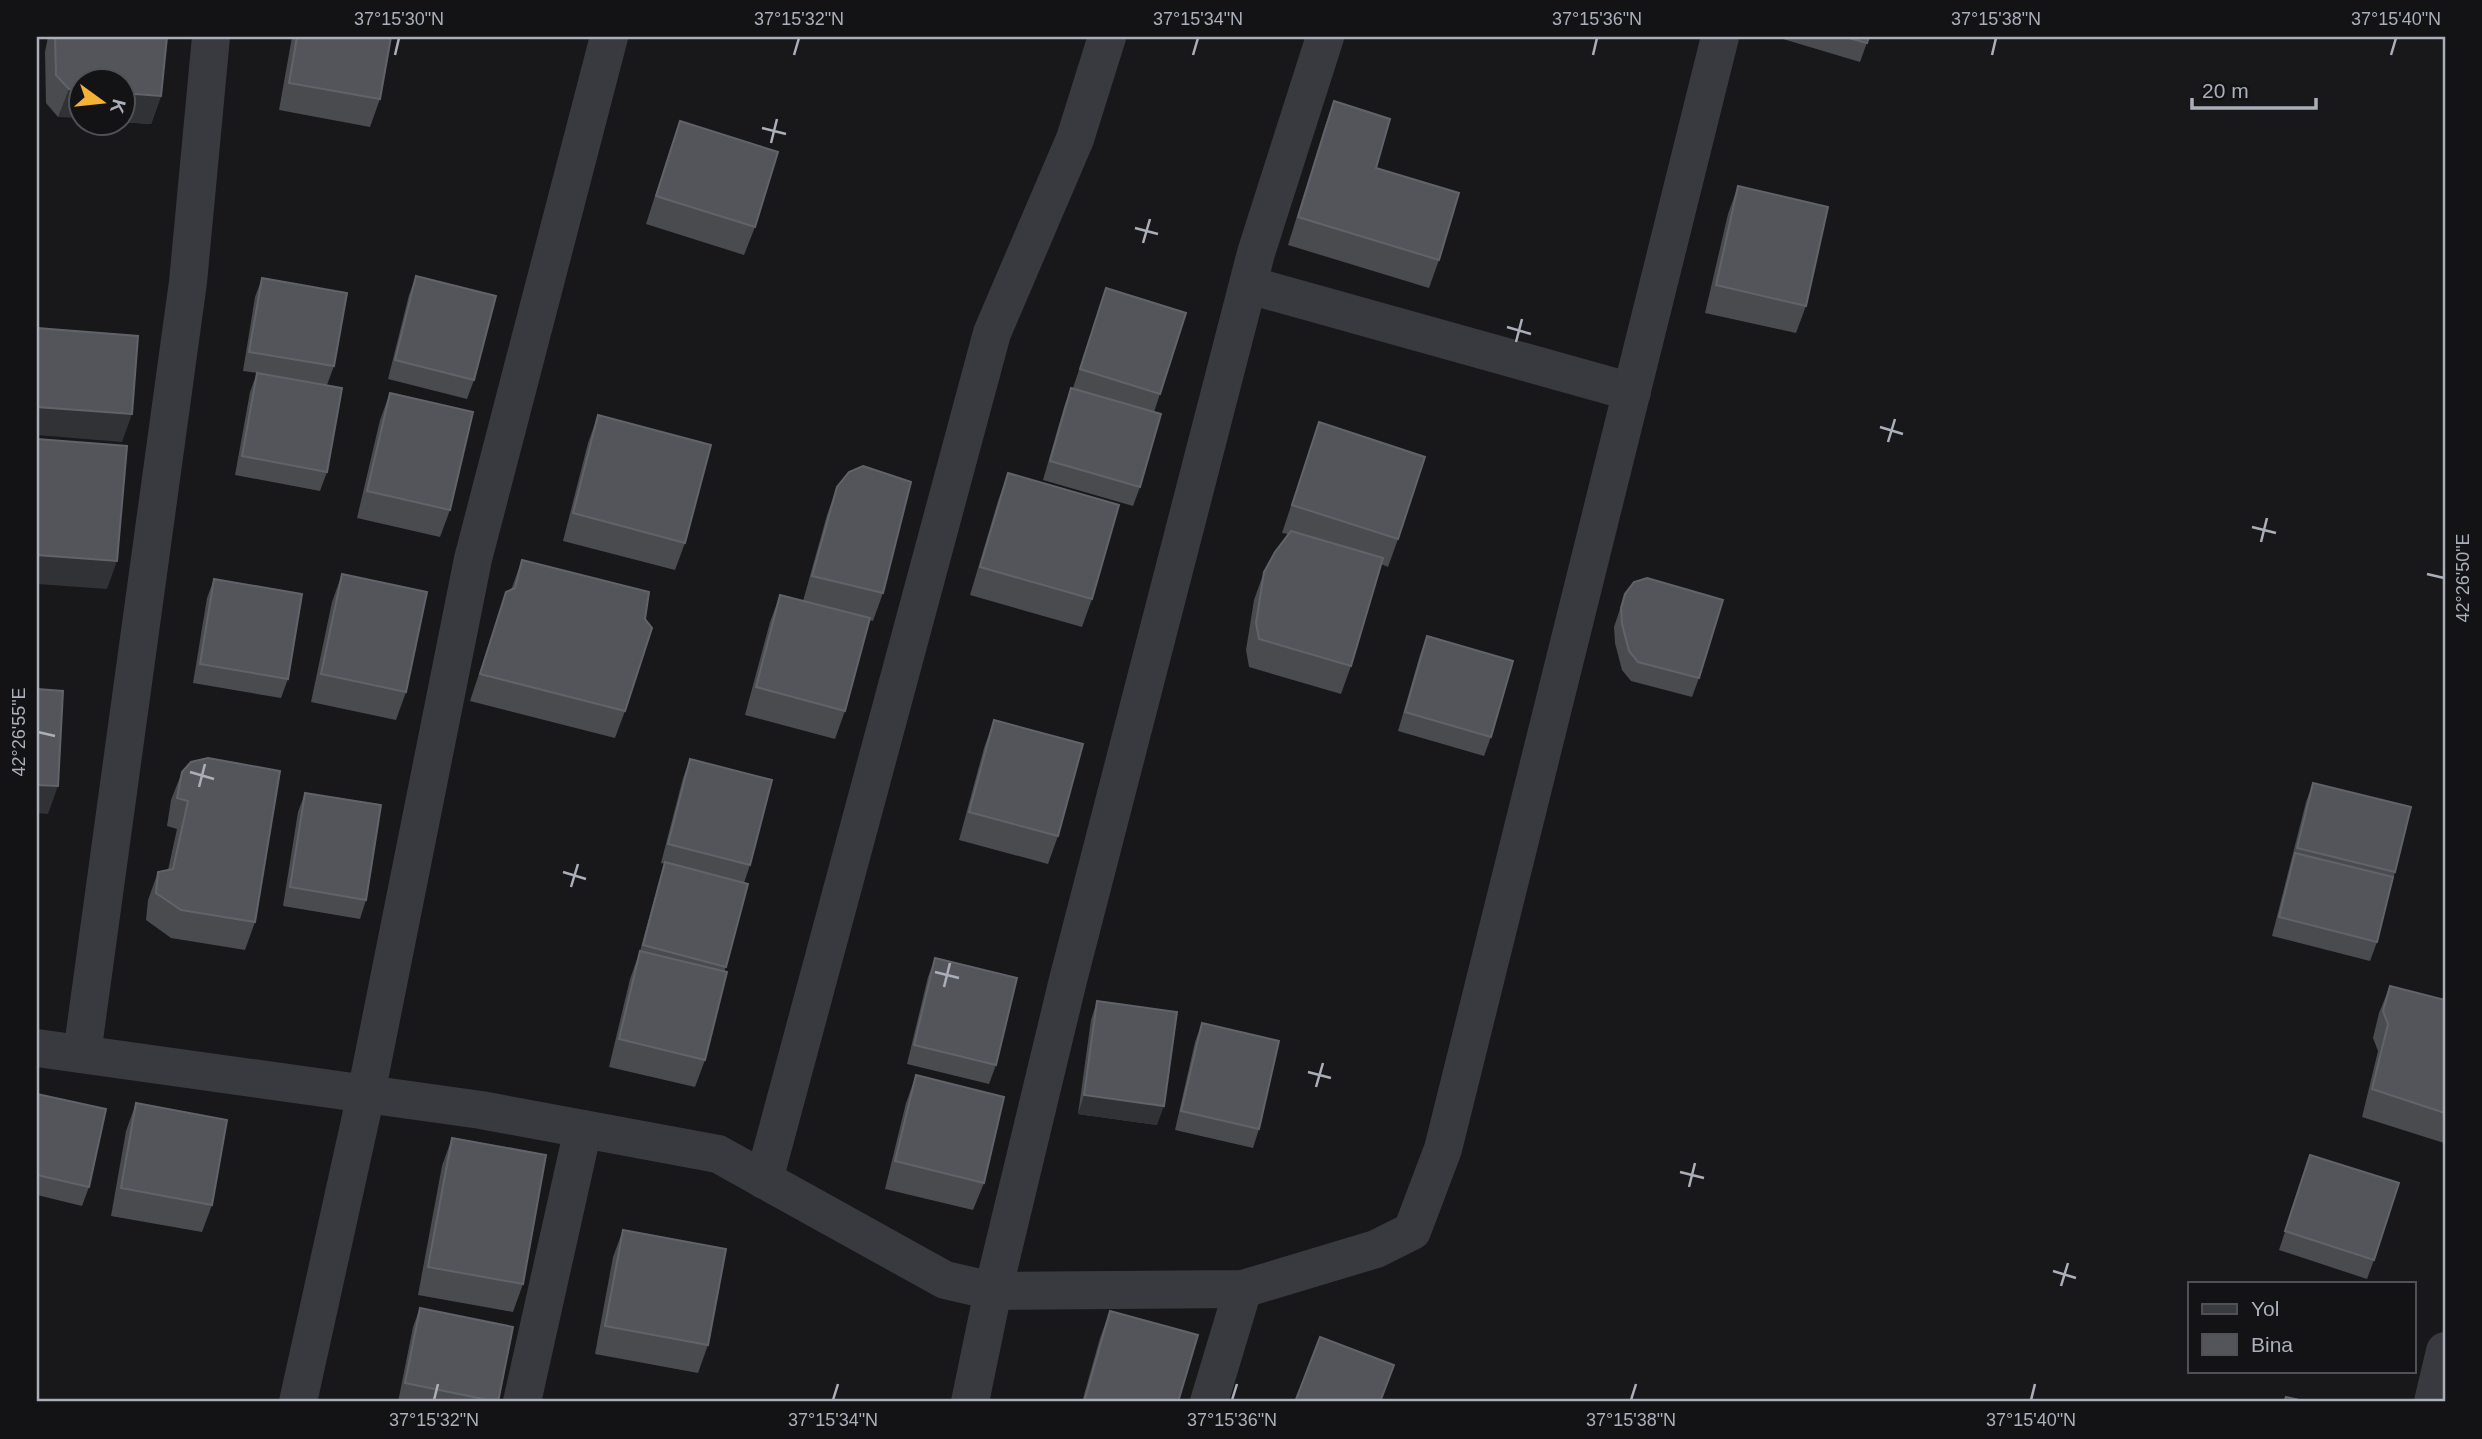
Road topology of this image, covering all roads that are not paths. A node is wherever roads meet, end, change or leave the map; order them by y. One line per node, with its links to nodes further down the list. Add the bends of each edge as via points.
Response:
1 (211, 37): 9 (street, via 188,282)
2 (609, 37): 10 (street, via 473,559)
3 (1107, 37): 12 (street, via 1075,139 992,333)
4 (1325, 37): 6 (street)
5 (1720, 37): 7 (street)
6 (1249, 285): 7 (street); 14 (street, via 1068,979)
7 (1632, 392): 13 (street, via 1443,1149 1412,1231 1376,1248)
8 (37, 1048): 9 (street)
9 (82, 1054): 10 (street)
10 (366, 1094): 11 (street); 16 (street)
11 (583, 1129): 12 (street, via 718,1154); 17 (street)
12 (764, 1180): 14 (street, via 945,1280)
13 (1243, 1289): 14 (street); 19 (street)
14 (993, 1291): 18 (street)
15 (2445, 1351): 20 (street)
16 (298, 1402)
17 (522, 1402)
18 (970, 1402)
19 (1209, 1402)
20 (2433, 1402)

